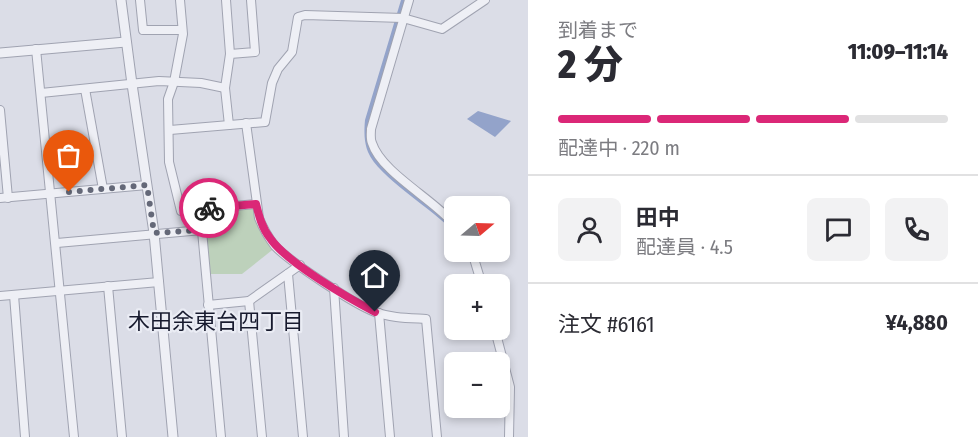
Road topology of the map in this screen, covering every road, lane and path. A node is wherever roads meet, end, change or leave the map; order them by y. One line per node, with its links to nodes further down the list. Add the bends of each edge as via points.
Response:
1 (121, 0): 10 (street)
2 (140, 0): 9 (street, via 143,30)
3 (180, 0): 9 (street)
4 (226, 0): 13 (street)
5 (251, 0): 13 (street, via 255,52)
6 (409, 0): 8 (street)
7 (485, 0): 8 (street, via 442,29)
8 (403, 18): 20 (street, via 298,17 291,52 272,83 265,122); 29 (street, via 371,129 371,141 387,167)
9 (182, 30): 14 (street)
10 (126, 42): 11 (street); 15 (street)
11 (36, 49): 12 (street); 18 (street)
12 (0, 53)
13 (230, 54): 16 (street)
14 (174, 82): 15 (street); 16 (street); 22 (street, via 168,99)
15 (132, 84): 17 (street); 23 (street)
16 (225, 88): 21 (street)
17 (85, 89): 18 (street); 24 (street)
18 (41, 93): 25 (street)
19 (0, 110): 26 (street)
20 (246, 123): 21 (street); 27 (street)
21 (229, 125): 22 (street)
22 (170, 130): 28 (street, via 170,162 181,211)
23 (147, 185): 24 (street); 31 (street)
24 (103, 189): 25 (street)
25 (52, 194): 26 (street); 32 (street)
26 (4, 198)
27 (256, 204): 28 (street); 33 (street, via 270,240)
28 (200, 209): 30 (street)
29 (444, 214)
30 (202, 230): 31 (street); 42 (street)
31 (154, 233): 32 (street); 35 (street)
32 (57, 243): 38 (street)
33 (300, 265): 34 (street); 37 (street)
34 (288, 274): 41 (street); 51 (street)
35 (159, 282): 36 (street); 48 (street)
36 (108, 286): 38 (street); 47 (street)
37 (334, 288): 43 (street); 52 (street)
38 (61, 290): 39 (street); 46 (street)
39 (14, 295): 40 (street); 45 (street)
40 (0, 296)
41 (249, 301): 42 (street); 50 (street)
42 (208, 305): 49 (street)
43 (379, 313): 53 (street); 54 (street, via 426,319)
44 (498, 340): 55 (street, via 510,387)
45 (25, 437)
46 (74, 437)
47 (122, 437)
48 (173, 437)
49 (221, 437)
50 (261, 437)
51 (303, 437)
52 (344, 437)
53 (390, 437)
54 (437, 437)
55 (509, 437)

